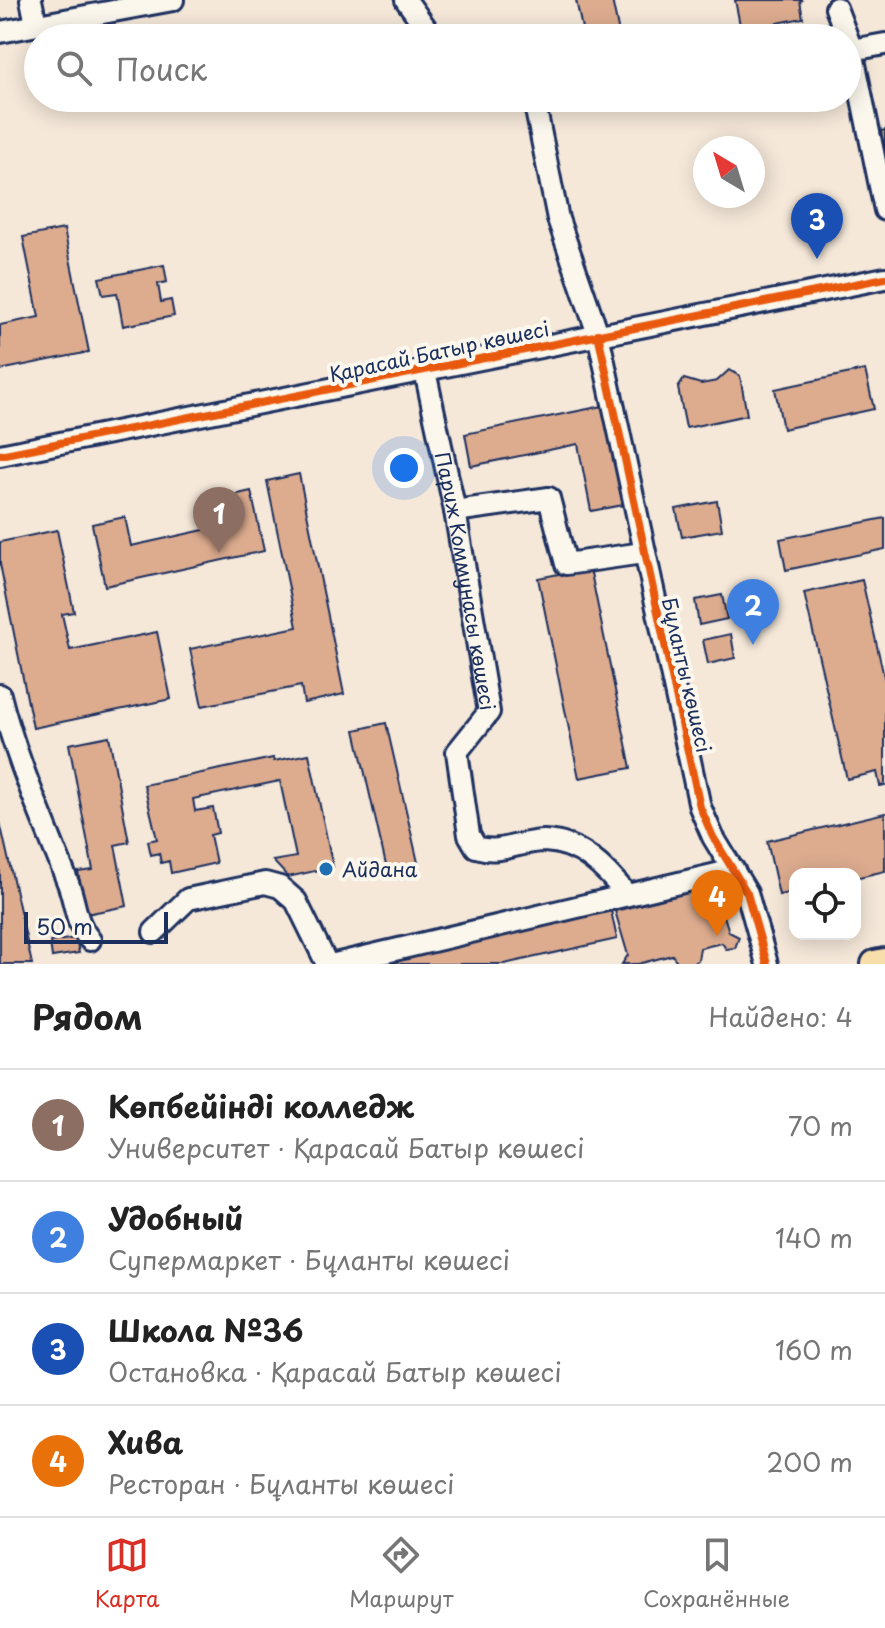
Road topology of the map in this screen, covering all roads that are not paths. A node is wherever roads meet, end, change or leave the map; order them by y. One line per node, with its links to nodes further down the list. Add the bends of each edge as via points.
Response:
1 (31, 0): 5 (street)
2 (173, 0): 5 (street)
3 (406, 0): 6 (street)
4 (836, 8): 7 (street)
5 (36, 24)
6 (423, 24)
7 (842, 24)
8 (24, 27): 9 (street)
9 (0, 32)
10 (885, 44): 11 (street)
11 (861, 48)
12 (861, 94): 14 (street)
13 (536, 112): 16 (street, Бұланты көшесі, via 558,219)
14 (885, 210)
15 (885, 278): 16 (street, Қарасай Батыр көшесі)
16 (598, 334): 17 (street, Қарасай Батыр көшесі); 20 (street, Бұланты көшесі)
17 (425, 371): 18 (street, Қарасай Батыр көшесі); 19 (street, Париж Коммунасы көшесі)
18 (0, 455)
19 (455, 511): 20 (street, via 549,498 566,564); 23 (street, Париж Коммунасы көшесі, via 489,712 457,752 469,835 476,847 490,852 544,841 574,849 606,870)
20 (643, 553): 22 (street, Бұланты көшесі, via 700,807)
21 (0, 695): 25 (street, via 72,893 78,927)
22 (734, 870): 23 (street); 29 (street, Бұланты көшесі, via 747,893)
23 (627, 895): 28 (street)
24 (154, 932): 27 (street, via 188,899 265,883 280,887 296,901)
25 (90, 940)
26 (885, 962): 30 (main road)
27 (327, 964)
28 (335, 964)
29 (767, 964)
30 (875, 964)

